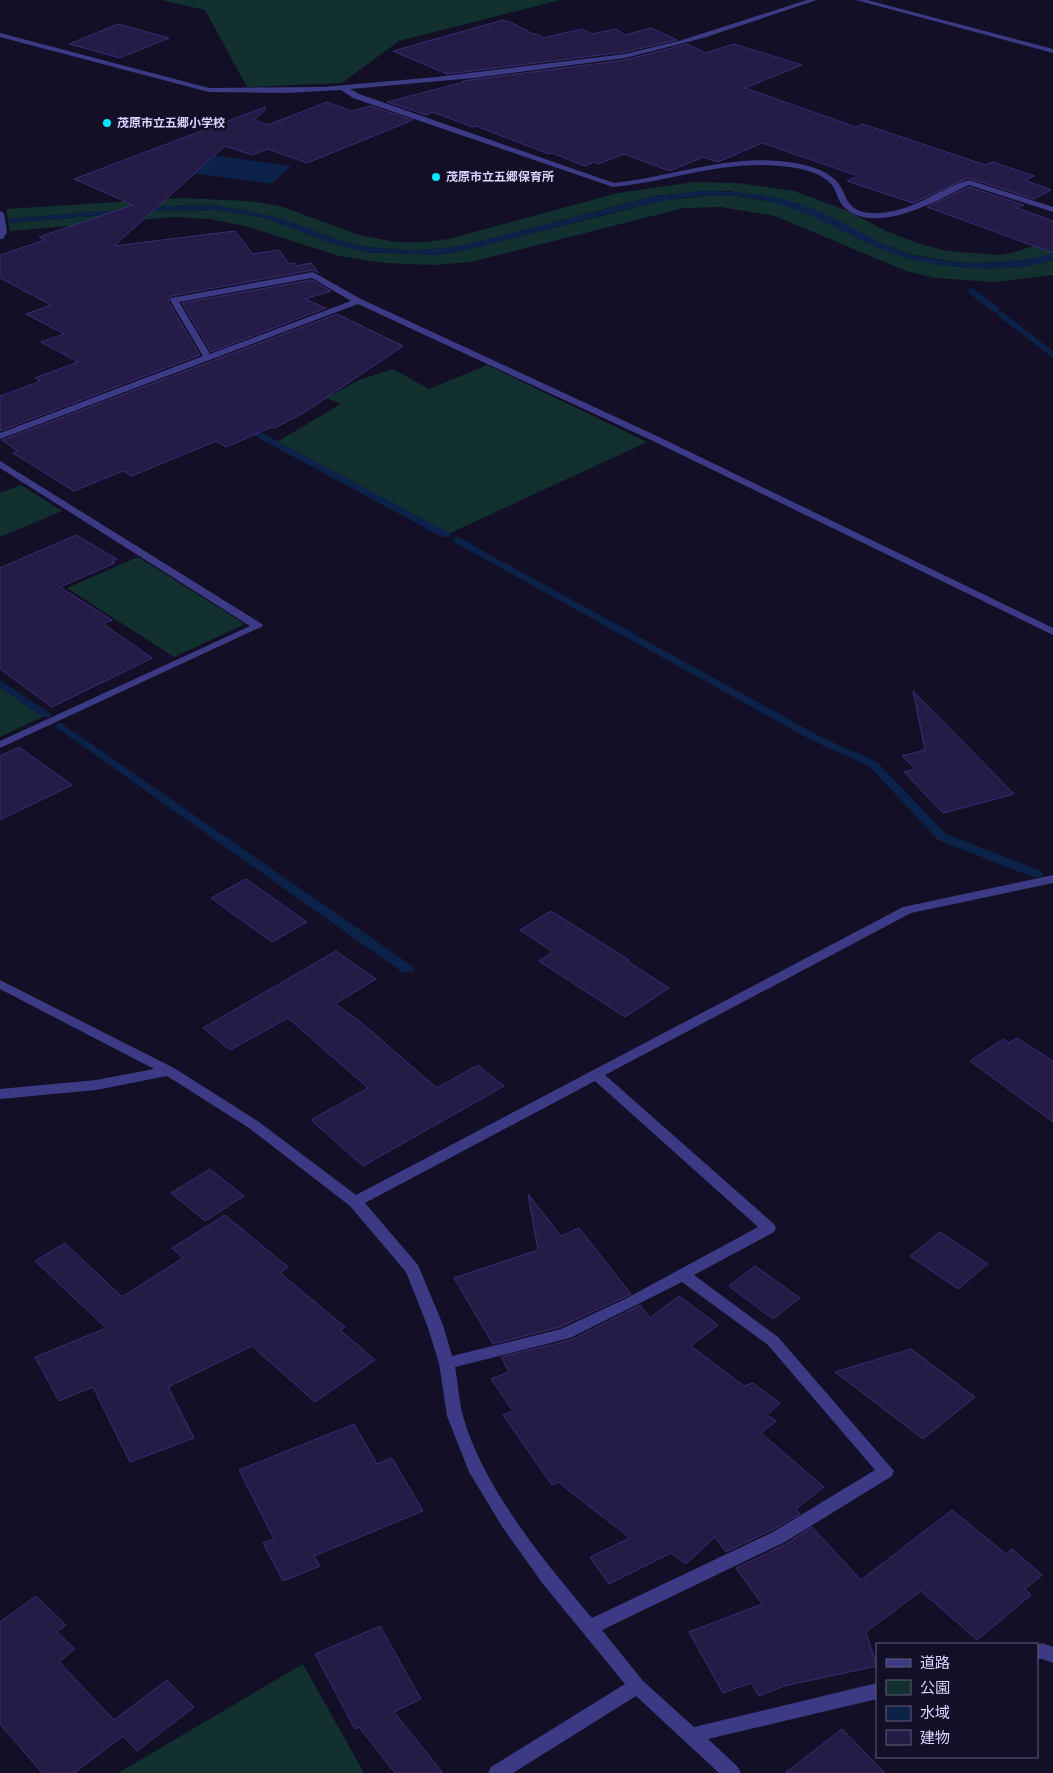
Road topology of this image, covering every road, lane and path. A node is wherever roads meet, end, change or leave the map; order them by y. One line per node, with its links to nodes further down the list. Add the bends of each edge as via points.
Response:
1 (814, 0): 5 (street, via 631,55 453,78)
2 (859, 0): 4 (street)
3 (0, 35): 5 (street, via 210,90 246,92)
4 (1053, 51)
5 (341, 87): 6 (street, via 356,96 613,185 717,166 776,163 806,166 834,181 847,207 862,214 882,217 902,213 968,182)
6 (1053, 210)
7 (0, 213): 8 (street)
8 (2, 234)
9 (358, 301): 10 (street); 10 (street, via 313,275 174,300); 13 (street, via 656,439)
10 (208, 357): 11 (street)
11 (0, 436)
12 (0, 464): 14 (street, via 258,626)
13 (1053, 632)
14 (0, 745)
15 (1051, 880): 18 (street, via 907,910)
16 (0, 984): 17 (street)
17 (169, 1071): 19 (street, via 96,1085); 20 (street, via 254,1125)
18 (595, 1074): 20 (street); 21 (street, via 769,1228)
19 (0, 1094)
20 (355, 1202): 22 (street, via 413,1269)
21 (683, 1275): 22 (street, via 565,1334); 23 (street, via 773,1341 886,1471 779,1538)
22 (447, 1363): 23 (street, via 455,1416 475,1467 520,1539)
23 (589, 1628): 26 (street)
24 (1038, 1652): 25 (street)
25 (1053, 1655)
26 (637, 1686): 28 (street); 29 (street)
27 (876, 1691): 28 (street)
28 (692, 1735): 30 (street)
29 (497, 1773)
30 (732, 1773)

